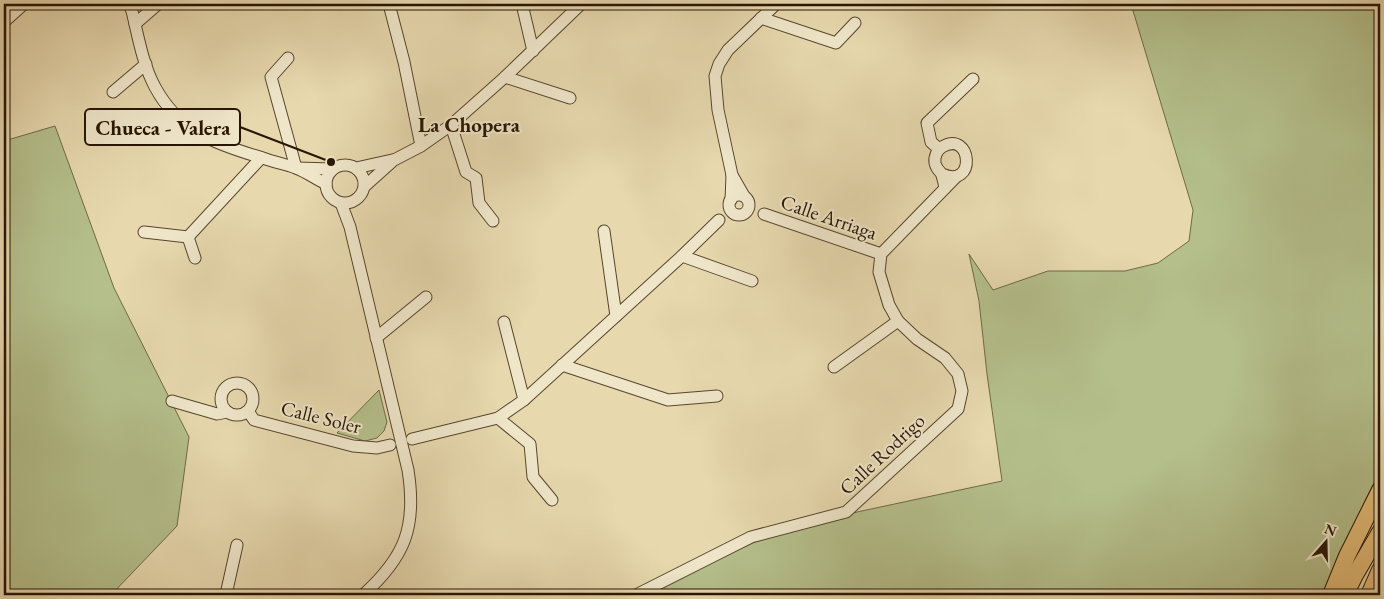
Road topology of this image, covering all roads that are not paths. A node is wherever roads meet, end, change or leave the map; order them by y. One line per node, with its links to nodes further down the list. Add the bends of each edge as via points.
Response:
1 (24, 4): 9 (street)
2 (158, 4): 11 (street)
3 (389, 4): 20 (street)
4 (522, 4): 12 (street)
5 (581, 4): 12 (street)
6 (776, 4): 8 (street)
7 (131, 6): 11 (street)
8 (761, 18): 10 (street, via 836,43); 28 (street, via 728,50 715,76 718,110)
9 (4, 22)
10 (855, 23)
11 (135, 24): 14 (street)
12 (533, 50): 15 (street)
13 (288, 58): 24 (street, via 271,76)
14 (146, 64): 17 (street); 22 (street, via 155,87 169,108 189,128 208,139)
15 (504, 77): 18 (street); 19 (street)
16 (973, 79): 21 (street, via 927,123 930,142)
17 (113, 92)
18 (570, 98)
19 (451, 125): 20 (street); 40 (street, via 466,172 476,178 479,203)
20 (421, 146): 23 (street)
21 (939, 149): 27 (street, via 934,162); 29 (street, via 952,144 963,150 966,167)
22 (261, 158): 24 (street); 44 (street)
23 (394, 160): 25 (street); 31 (street)
24 (296, 168): 26 (street); 30 (street)
25 (356, 168): 26 (street, via 344,165); 31 (street)
26 (333, 169): 30 (street)
27 (942, 174): 29 (street); 32 (street)
28 (732, 175): 33 (street); 35 (street)
29 (957, 176): 32 (street)
30 (326, 184): 36 (street, via 328,194)
31 (365, 186): 34 (street)
32 (945, 188): 45 (street)
33 (746, 199): 35 (street, via 737,195); 37 (street, via 748,208); 38 (street, Calle Arriaga)
34 (357, 200): 36 (street); 41 (street)
35 (730, 202): 37 (street, via 732,211); 39 (street)
36 (341, 204): 41 (street)
37 (741, 214): 38 (street, Calle Arriaga); 39 (street, Calle Arriaga)
38 (764, 214): 45 (street, Calle Arriaga)
39 (720, 220): 46 (street)
40 (493, 222)
41 (350, 227): 53 (street)
42 (604, 231): 50 (street)
43 (144, 232): 44 (street)
44 (188, 237): 47 (street)
45 (881, 254): 51 (street, Calle Rodrigo, via 879,272 889,305)
46 (682, 256): 48 (street); 50 (street)
47 (195, 258)
48 (752, 281)
49 (426, 297): 53 (street)
50 (616, 316): 54 (street)
51 (898, 321): 55 (street); 73 (street, Calle Rodrigo, via 945,358 958,374 962,391 958,409 846,512 750,536)
52 (504, 322): 57 (street)
53 (376, 338): 62 (street)
54 (562, 365): 56 (street, via 668,400); 57 (street)
55 (834, 366)
56 (717, 396)
57 (524, 400): 61 (street)
58 (172, 401): 60 (street, via 217,414)
59 (248, 411): 60 (street, via 236,415); 60 (street, Calle Soler, via 254,400 253,394 250,388 239,382 227,385 220,396 223,408); 64 (street, Calle Soler, via 254,420 353,446 377,448)
60 (228, 412)
61 (498, 418): 63 (street); 67 (street, via 530,444 533,477)
62 (398, 431): 63 (street, via 407,432); 64 (street, via 391,436); 65 (street)
63 (412, 439): 65 (street, via 412,446)
64 (390, 445): 65 (street, via 398,453)
65 (404, 453): 72 (street, via 411,490 408,529 393,562)
66 (1380, 490): 74 (highway)
67 (552, 500)
68 (1380, 532): 75 (highway)
69 (237, 545): 71 (street, via 227,590)
70 (1380, 570): 76 (highway)
71 (229, 595)
72 (363, 595)
73 (636, 595)
74 (1331, 595)
75 (1346, 595)
76 (1369, 595)

